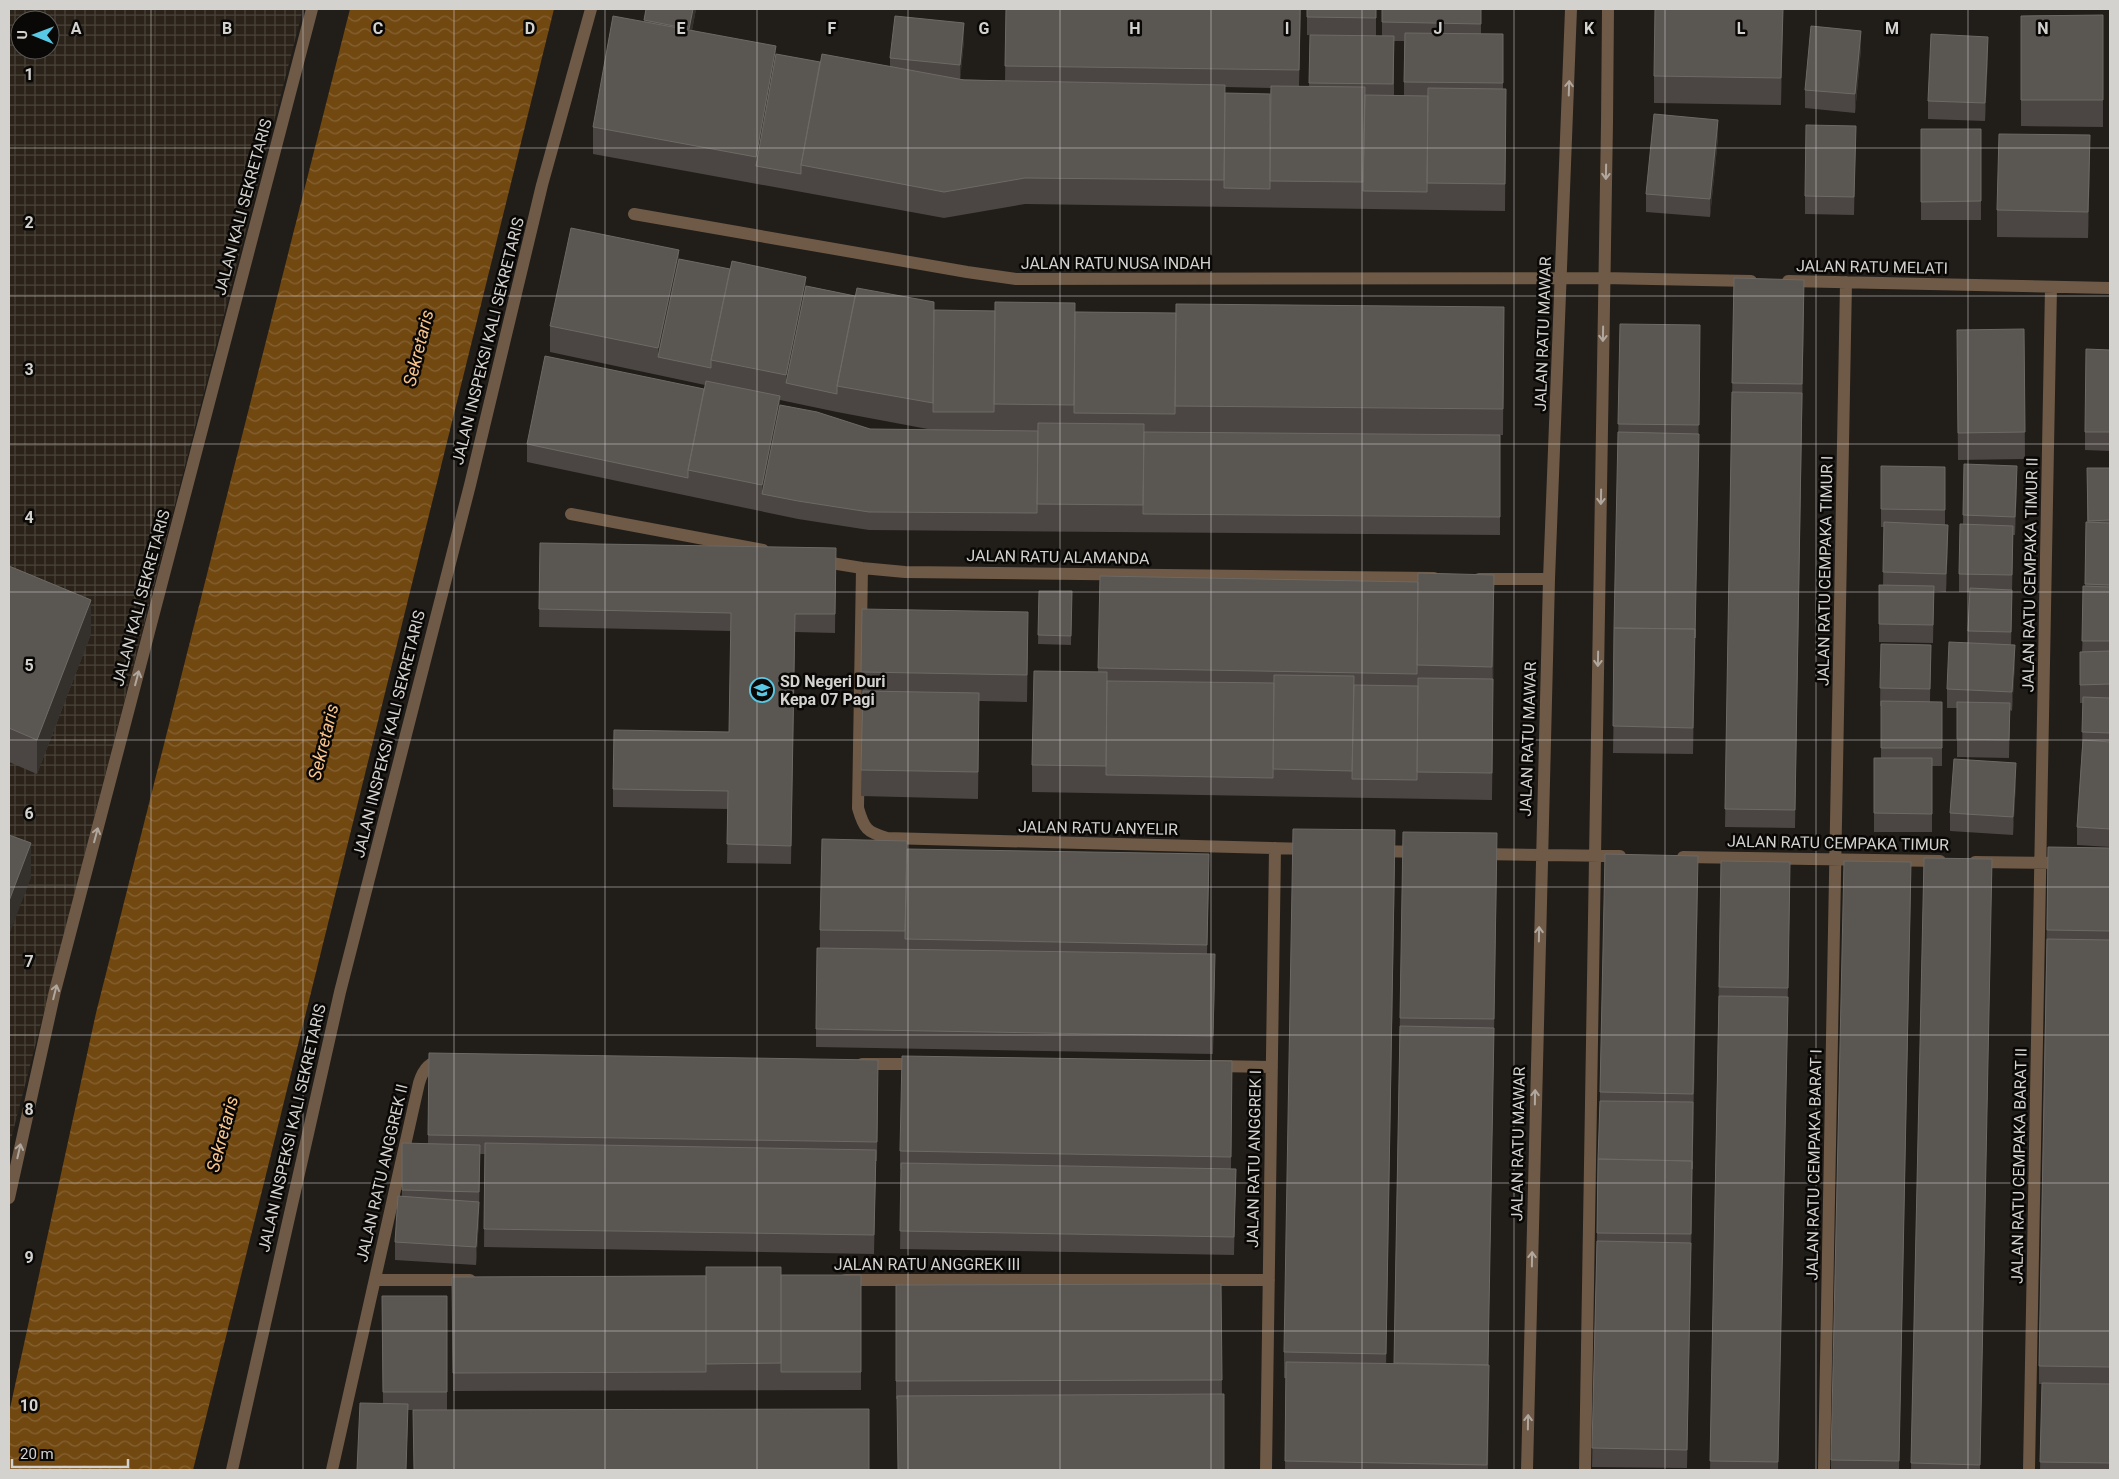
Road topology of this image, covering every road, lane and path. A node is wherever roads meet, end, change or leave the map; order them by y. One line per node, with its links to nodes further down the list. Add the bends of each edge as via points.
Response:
1 (312, 9): 35 (street, JALAN KALI SEKRETARIS, one-way to 1, via 55,991)
2 (591, 9): 40 (street, JALAN INSPEKSI KALI SEKRETARIS, via 542,185 470,485 340,992)
3 (1571, 9): 7 (street, JALAN RATU MAWAR, one-way to 3)
4 (1608, 9): 6 (street, one-way to 6)
5 (634, 214): 7 (street, JALAN RATU NUSA INDAH, via 1016,279)
6 (1604, 278): 7 (street, JALAN RATU NUSA INDAH); 8 (street, JALAN RATU MELATI); 24 (street, one-way to 24)
7 (1562, 279): 17 (street, JALAN RATU MAWAR)
8 (1846, 282): 9 (street, JALAN RATU MELATI); 27 (street, JALAN RATU CEMPAKA TIMUR I)
9 (2052, 287): 10 (street, JALAN RATU MELATI); 28 (street, JALAN RATU CEMPAKA TIMUR II)
10 (2110, 288)
11 (571, 514): 12 (street)
12 (774, 552)
13 (804, 558): 14 (street, JALAN RATU ALAMANDA)
14 (862, 568): 15 (street, JALAN RATU ALAMANDA, via 905,572); 18 (street, JALAN RATU ANYELIR, via 858,808 870,833 887,838)
15 (1451, 578)
16 (1470, 579): 17 (street)
17 (1549, 579): 23 (street, JALAN RATU MAWAR)
18 (1275, 848): 19 (street, JALAN RATU ANYELIR); 34 (street, JALAN RATU ANGGREK I)
19 (1324, 850)
20 (1364, 851): 21 (street)
21 (1433, 852)
22 (1463, 853): 23 (street)
23 (1541, 855): 24 (street); 43 (street, JALAN RATU MAWAR, one-way to 23)
24 (1595, 856): 25 (street); 44 (street)
25 (1631, 856)
26 (1670, 856): 27 (street, JALAN RATU CEMPAKA TIMUR)
27 (1836, 859): 28 (street, JALAN RATU CEMPAKA TIMUR); 45 (street, JALAN RATU CEMPAKA BARAT I)
28 (2041, 863): 29 (street, JALAN RATU CEMPAKA TIMUR); 46 (street, JALAN RATU CEMPAKA BARAT II)
29 (2081, 864)
30 (458, 1061): 36 (street, JALAN RATU ANGGREK II, via 438,1060 421,1074)
31 (845, 1064): 32 (street)
32 (935, 1064)
33 (1202, 1066): 34 (street)
34 (1272, 1067): 39 (street, JALAN RATU ANGGREK I)
35 (9, 1198)
36 (374, 1280): 37 (street); 41 (street, JALAN RATU ANGGREK II)
37 (484, 1280)
38 (832, 1280): 39 (street, JALAN RATU ANGGREK III)
39 (1269, 1280): 42 (street, JALAN RATU ANGGREK I)
40 (232, 1470)
41 (332, 1470)
42 (1266, 1470)
43 (1527, 1470)
44 (1585, 1470)
45 (1824, 1470)
46 (2029, 1470)

